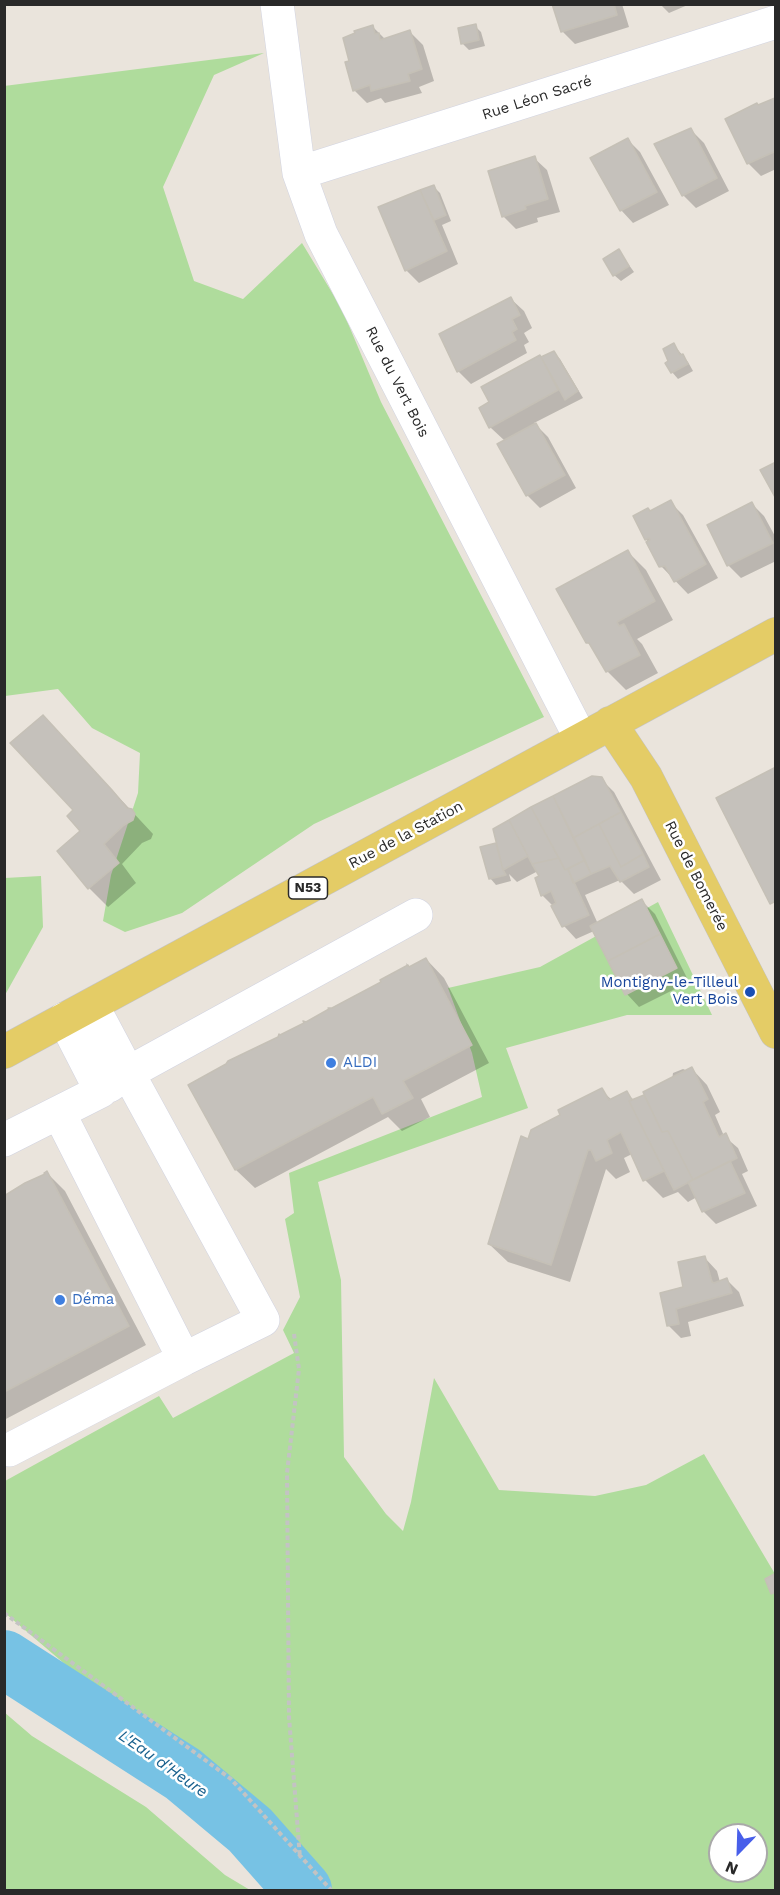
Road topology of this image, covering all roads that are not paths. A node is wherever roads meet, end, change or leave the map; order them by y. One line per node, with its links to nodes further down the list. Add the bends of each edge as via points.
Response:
1 (277, 4): 3 (street, Rue du Vert Bois)
2 (776, 22): 3 (street, Rue Léon Sacré)
3 (300, 173): 6 (street, Rue du Vert Bois, via 321,234)
4 (776, 634): 5 (main road, Rue de la Station / N53)
5 (610, 723): 6 (main road, Rue de la Station / N53); 9 (main road, Rue de Bomerée, via 646,777)
6 (581, 739): 8 (main road, Rue de la Station / N53)
7 (416, 915): 11 (street)
8 (78, 1012): 10 (main road, Rue de la Station / N53); 11 (street); 12 (street)
9 (776, 1032)
10 (4, 1052)
11 (128, 1073): 12 (street); 15 (street, via 263,1320)
12 (101, 1091): 13 (street)
13 (59, 1113): 14 (street); 15 (street)
14 (4, 1140)
15 (184, 1359): 16 (street)
16 (9, 1450)

